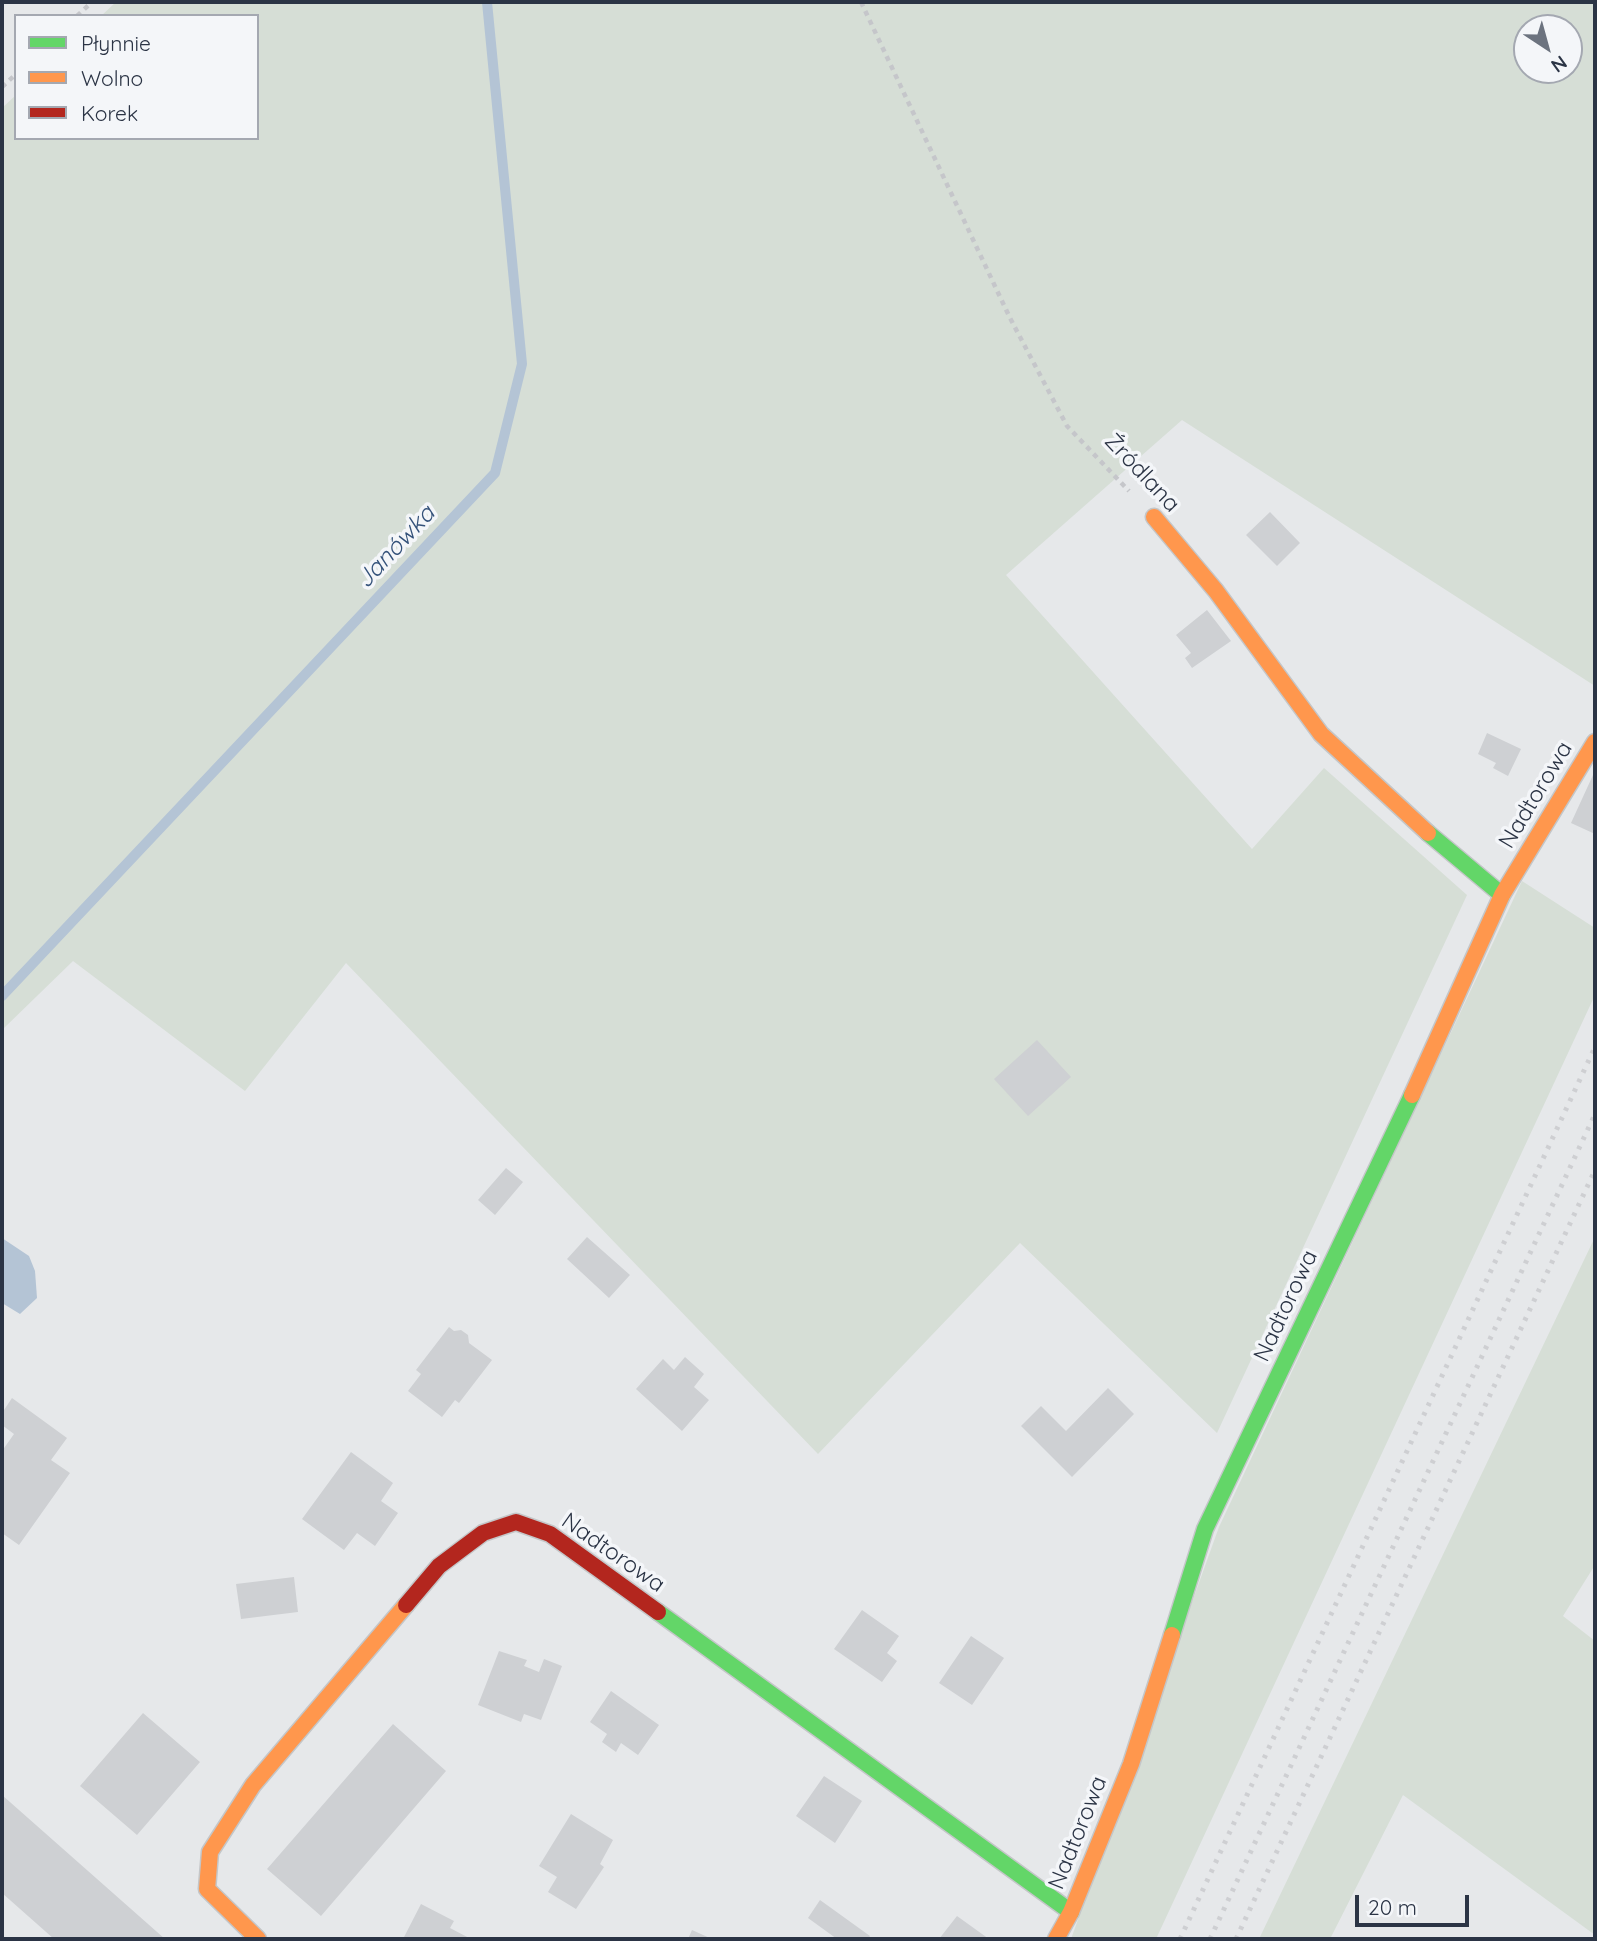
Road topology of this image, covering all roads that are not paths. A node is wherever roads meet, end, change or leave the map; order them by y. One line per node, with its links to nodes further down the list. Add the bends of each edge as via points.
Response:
1 (1154, 517): 3 (street, Źródlana, via 1216,591 1321,734)
2 (1595, 742): 3 (street, Nadtorowa)
3 (1502, 895): 4 (street, Nadtorowa, via 1205,1529 1131,1764)
4 (1071, 1912): 5 (street, Nadtorowa, via 550,1534 516,1522 483,1533 439,1566 229,1819 210,1852 206,1889); 6 (street, Nadtorowa)
5 (258, 1939)
6 (1056, 1939)

